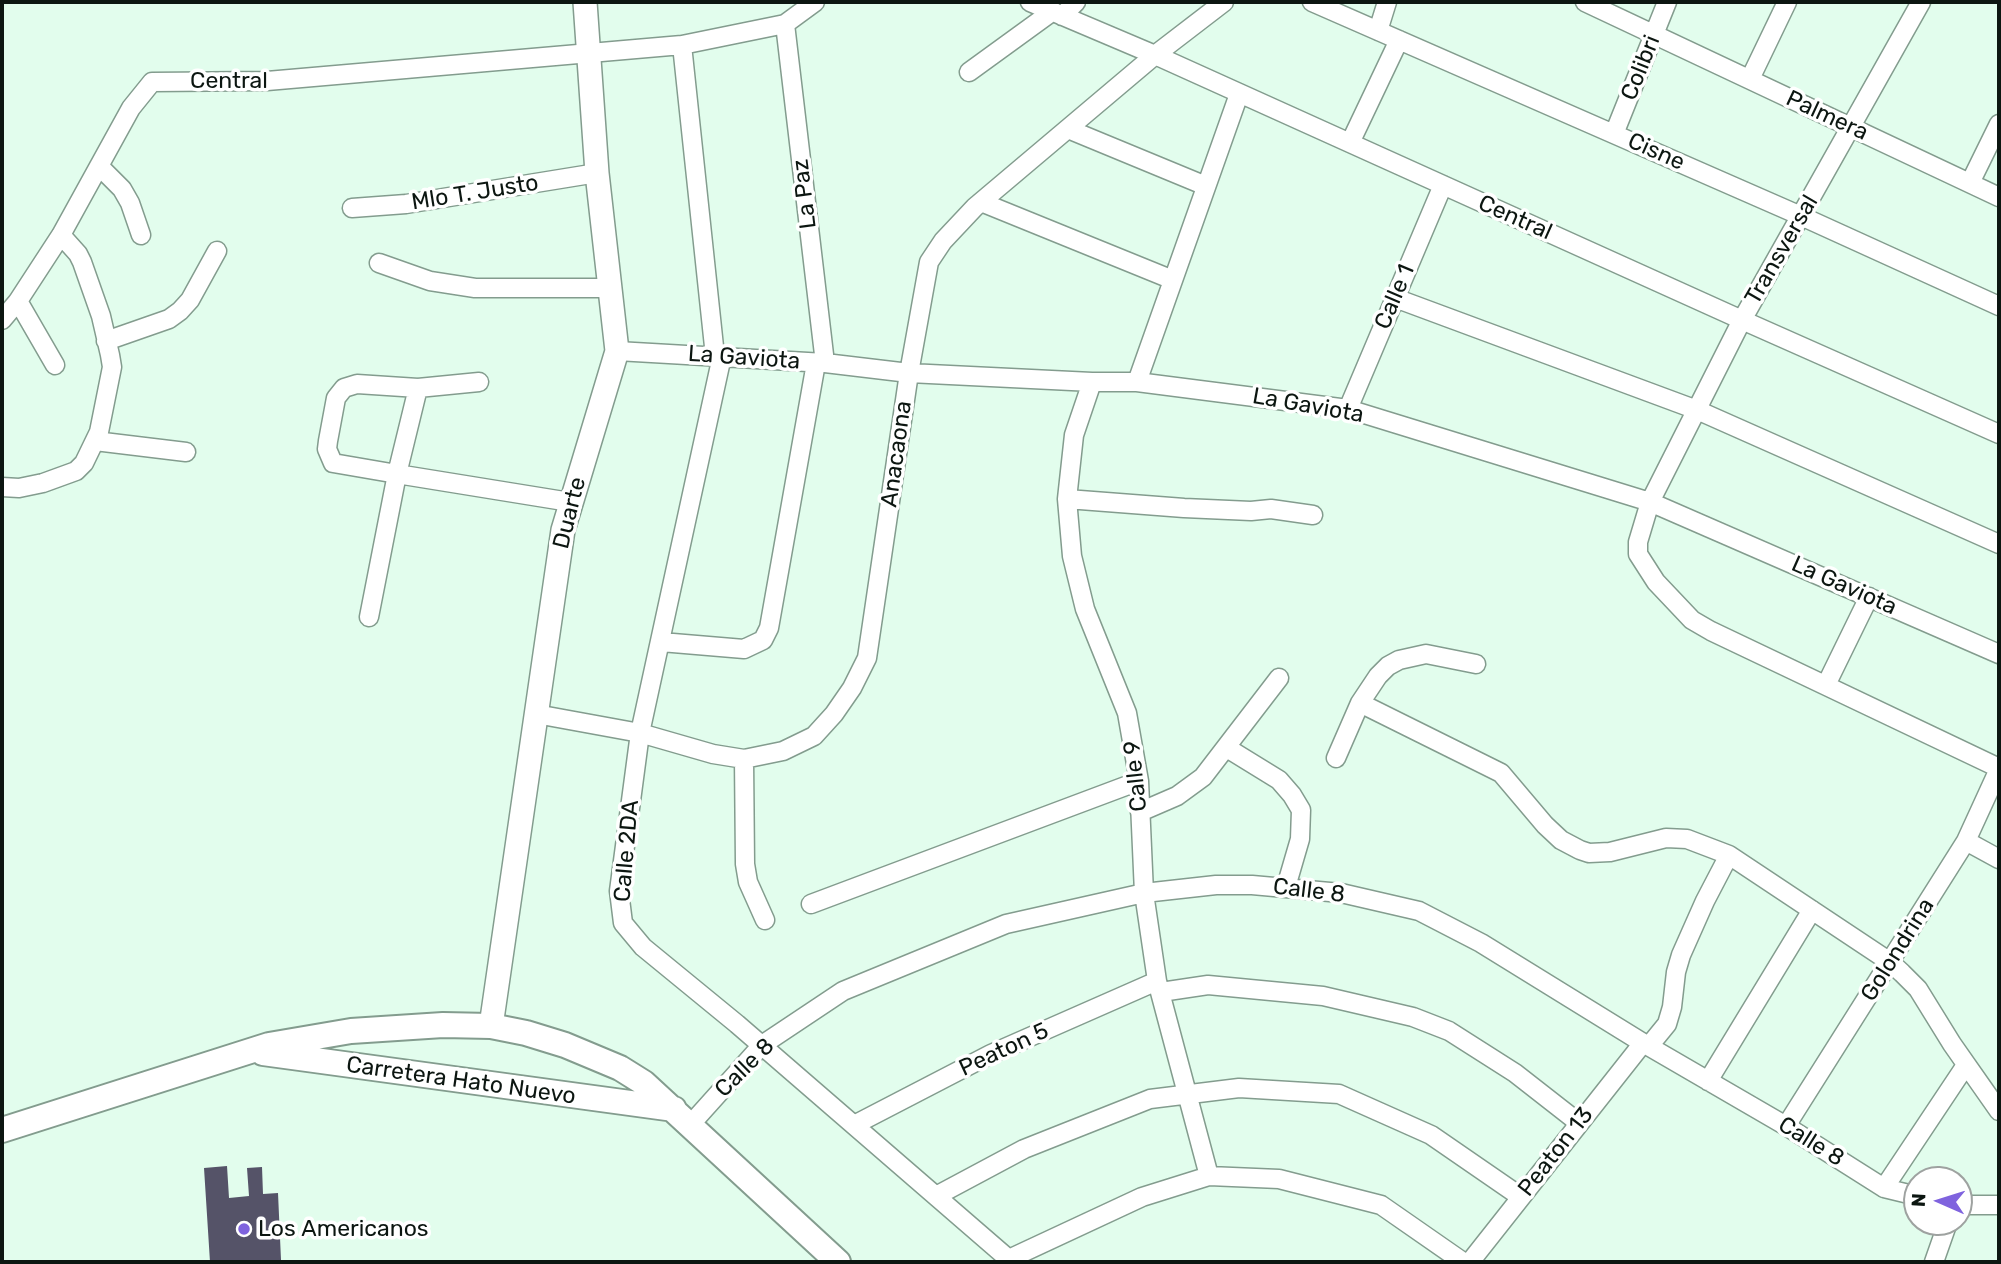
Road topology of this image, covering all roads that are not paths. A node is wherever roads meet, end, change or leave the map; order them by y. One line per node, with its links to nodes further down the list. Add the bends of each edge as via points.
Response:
1 (585, 2): 18 (street, Duarte)
2 (815, 2): 13 (street)
3 (1030, 2): 12 (street, Central)
4 (1076, 2): 12 (street)
5 (1224, 2): 19 (street, Anacaona)
6 (1312, 2): 14 (street, Cisne)
7 (1387, 2): 14 (street)
8 (1585, 2): 15 (street, Palmera)
9 (1667, 2): 15 (street, Colibri)
10 (1787, 2): 21 (street)
11 (1922, 2): 24 (street, Transversal)
12 (1058, 14): 19 (street, Central); 20 (street)
13 (785, 24): 17 (street, Central); 51 (street, La Paz)
14 (1378, 31): 16 (street, Cisne)
15 (1654, 34): 21 (street, Palmera); 26 (street, Colibri)
16 (1399, 40): 26 (street, Cisne); 27 (street)
17 (682, 45): 18 (street, Central); 50 (street, Calle 2DA)
18 (587, 52): 28 (street, Central, via 267,81 159,80 146,87 131,108); 29 (street, Duarte)
19 (1155, 55): 22 (street, Central); 25 (street, Anacaona)
20 (969, 72)
21 (1750, 79): 24 (street, Palmera)
22 (1239, 94): 27 (street, Central); 32 (street)
23 (1999, 124): 30 (street)
24 (1852, 128): 30 (street, Palmera); 36 (street, Transversal)
25 (1068, 129): 32 (street); 34 (street, Anacaona)
26 (1614, 134): 36 (street, Cisne)
27 (1350, 143): 31 (street, Central)
28 (99, 166): 37 (street, Central); 38 (street, via 122,189)
29 (597, 173): 35 (street, Mlo T. Justo, via 406,204); 42 (street, Duarte)
30 (1969, 183): 33 (street, Palmera)
31 (1443, 185): 43 (street, Calle 1); 47 (street, Central)
32 (1206, 186): 41 (street)
33 (1999, 197)
34 (981, 202): 41 (street); 53 (street, Anacaona, via 929,262)
35 (352, 208)
36 (1801, 216): 45 (street, Cisne); 47 (street, Transversal)
37 (61, 235): 44 (street, Central); 48 (street, via 82,262)
38 (141, 235)
39 (217, 251): 48 (street, via 180,311)
40 (379, 263): 42 (street, via 430,281 475,288)
41 (1173, 280): 56 (street)
42 (610, 288): 49 (street, Duarte)
43 (1395, 298): 58 (street, Calle 1); 59 (street)
44 (18, 301): 46 (street, Central); 52 (street)
45 (1999, 306)
46 (2, 320)
47 (1742, 320): 59 (street, Transversal); 60 (street, Central)
48 (106, 341): 61 (street, via 112,367)
49 (617, 351): 50 (street, La Gaviota); 66 (street, Duarte)
50 (719, 356): 51 (street, La Gaviota); 72 (street, Calle 2DA)
51 (821, 363): 53 (street, La Gaviota); 72 (street, La Paz, via 769,628 763,639 744,649)
52 (55, 365)
53 (909, 373): 55 (street, La Gaviota); 82 (street, Anacaona, via 867,659 852,688 814,736 783,751)
54 (479, 382): 57 (street)
55 (1092, 382): 56 (street, La Gaviota); 65 (street, Calle 9, via 1074,435)
56 (1137, 382): 58 (street, La Gaviota)
57 (418, 388): 63 (street); 63 (street, via 350,385 337,398 327,449 333,463)
58 (1348, 409): 67 (street, La Gaviota)
59 (1697, 410): 67 (street, Transversal); 69 (street)
60 (1999, 434)
61 (95, 441): 62 (street); 64 (street, via 76,471 43,483)
62 (186, 452)
63 (397, 474): 66 (street); 71 (street)
64 (2, 487)
65 (1068, 499): 68 (street); 84 (street, Calle 9, via 1077,579 1127,713)
66 (570, 502): 78 (street, Duarte)
67 (1650, 502): 70 (street, La Gaviota); 76 (street, Transversal, via 1638,554 1680,608 1711,631)
68 (1313, 515)
69 (1999, 544)
70 (1869, 597): 73 (street, La Gaviota); 76 (street)
71 (369, 617)
72 (661, 642): 79 (street, Calle 2DA)
73 (1999, 654)
74 (1476, 664): 77 (street, via 1426,654 1399,660 1378,676)
75 (1279, 678): 80 (street)
76 (1826, 685): 83 (street)
77 (1360, 703): 81 (street); 87 (street, via 1501,773 1545,825 1580,850 1610,852 1666,838 1688,839)
78 (536, 714): 79 (street, Anacaona); 96 (street, Duarte)
79 (640, 733): 82 (street, Anacaona); 98 (street, Calle 2DA, via 618,891 622,923 643,947)
80 (1227, 748): 85 (street, via 1197,783); 89 (street, via 1279,780 1301,810 1300,839)
81 (1336, 758)
82 (744, 759): 93 (street, via 745,864)
83 (1999, 768): 86 (street, Golondrina)
84 (1139, 781): 85 (street, Calle 9); 91 (street)
85 (1140, 812): 90 (street, Calle 9)
86 (1966, 841): 88 (street); 94 (street, Golondrina)
87 (1729, 855): 92 (street); 97 (street, Peaton 13, via 1681,955 1667,1024)
88 (1999, 859)
89 (1286, 887): 90 (street, Calle 8, via 1216,885); 97 (street, Calle 8, via 1341,893 1419,911 1481,943)
90 (1144, 893): 95 (street, Calle 9); 98 (street, Calle 8, via 1006,924 959,942 843,991)
91 (811, 904)
92 (1812, 910): 94 (street); 101 (street)
93 (765, 920)
94 (1890, 962): 100 (street, via 1918,989); 107 (street, Golondrina)
95 (1159, 987): 102 (street, Calle 9); 105 (street, Peaton 5, via 1208,985 1323,996 1413,1017 1449,1031 1515,1073); 106 (street, Peaton 5, via 991,1054)
96 (491, 1026): 99 (main road, Carretera Hato Nuevo, via 351,1031); 104 (main road, Carretera Hato Nuevo, via 565,1045 620,1068)
97 (1646, 1044): 101 (street, Calle 8); 105 (street, Peaton 13)
98 (762, 1045): 104 (street, Calle 8); 106 (street, Calle 2DA)
99 (248, 1051): 104 (main road, Carretera Hato Nuevo); 108 (main road, Carretera Hato Nuevo)
100 (1966, 1065): 103 (street); 110 (street)
101 (1708, 1081): 107 (street, Calle 8)
102 (1188, 1094): 109 (street, Calle 9); 112 (street, via 1150,1099 1024,1149); 113 (street, via 1239,1088 1339,1094 1431,1135)
103 (1999, 1111)
104 (682, 1117): 118 (main road, Carretera Hato Nuevo)
105 (1580, 1123): 113 (street, Peaton 13)
106 (854, 1125): 112 (street, Calle 2DA)
107 (1786, 1126): 110 (street, Calle 8)
108 (2, 1130)
109 (1209, 1176): 117 (street, via 1142,1197); 119 (street, via 1279,1179 1381,1205)
110 (1884, 1188): 111 (street, Calle 8)
111 (1903, 1193)
112 (936, 1196): 117 (street, Calle 2DA)
113 (1521, 1196): 120 (street, Peaton 13)
114 (1973, 1205): 115 (street)
115 (1999, 1205)
116 (1943, 1236): 121 (street)
117 (1010, 1261)
118 (838, 1262)
119 (1463, 1262)
120 (1470, 1262)
121 (1934, 1262)

